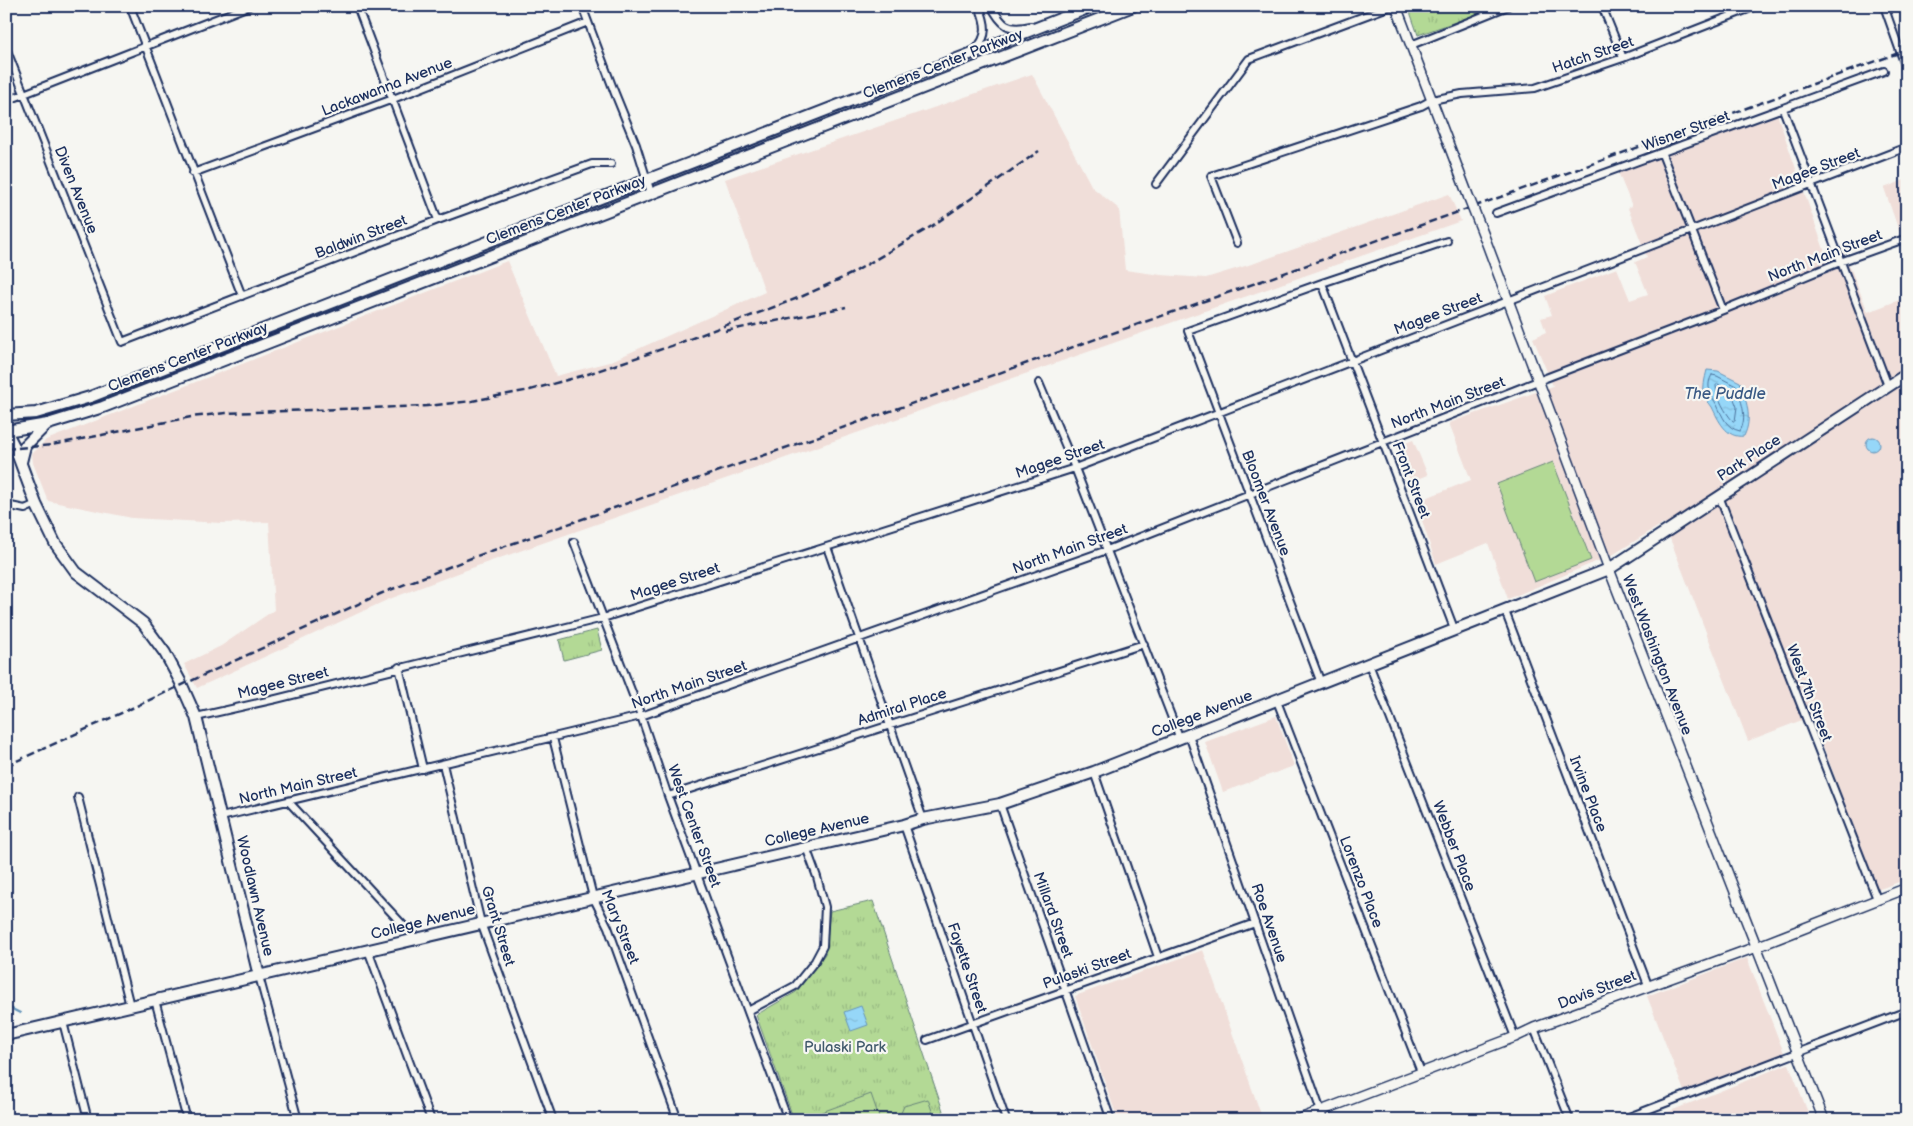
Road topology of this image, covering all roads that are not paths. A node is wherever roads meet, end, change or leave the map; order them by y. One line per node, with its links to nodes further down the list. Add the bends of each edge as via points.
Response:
1 (130, 6): 18 (street)
2 (249, 6): 18 (street)
3 (357, 6): 25 (street)
4 (582, 6): 15 (street)
5 (979, 6): 20 (street, via 986,32)
6 (991, 6): 16 (street, via 1007,27 1016,29)
7 (1093, 6): 16 (main road, Clemens Center Parkway)
8 (1133, 6): 36 (main road, Clemens Center Parkway)
9 (1391, 6): 34 (street, via 1248,60)
10 (1396, 6): 17 (street, West Washington Avenue)
11 (1508, 6): 17 (street)
12 (1602, 6): 21 (street)
13 (1756, 6): 21 (street, Hatch Street)
14 (1884, 6): 23 (street)
15 (588, 22): 25 (street, Lackawanna Avenue); 33 (street)
16 (1050, 23): 20 (main road, Clemens Center Parkway)
17 (1411, 45): 27 (street, West Washington Avenue)
18 (145, 46): 24 (street); 32 (street)
19 (6, 48): 24 (street, Diven Avenue)
20 (970, 54): 33 (main road, Clemens Center Parkway)
21 (1623, 58): 27 (street, Hatch Street, via 1535,88)
22 (1884, 71): 28 (street, Wisner Street)
23 (1907, 71)
24 (24, 94): 26 (street); 48 (street, Diven Avenue)
25 (393, 99): 32 (street, Lackawanna Avenue); 38 (street)
26 (6, 100)
27 (1432, 100): 42 (street, Hatch Street, via 1211,176); 46 (street, West Washington Avenue, bridge)
28 (1783, 109): 30 (street, Wisner Street); 35 (street)
29 (1907, 147): 35 (street, Magee Street)
30 (1662, 154): 37 (street, Wisner Street); 39 (street)
31 (611, 164): 38 (street, Baldwin Street, via 592,164)
32 (193, 174): 45 (street)
33 (648, 180): 36 (street); 55 (main road, Clemens Center Parkway, via 90,397 36,413)
34 (1156, 184)
35 (1812, 184): 39 (street, Magee Street); 43 (street)
36 (651, 193): 56 (main road, Clemens Center Parkway, via 104,407)
37 (1496, 213)
38 (438, 220): 45 (street, Baldwin Street)
39 (1692, 231): 46 (street, Magee Street); 47 (street)
40 (1907, 238): 43 (street, North Main Street)
41 (1447, 241): 44 (street)
42 (1237, 243)
43 (1840, 262): 47 (street, North Main Street); 53 (street)
44 (1322, 283): 49 (street, Front Street); 54 (street, Bloomer Avenue, via 1188,331)
45 (242, 296): 48 (street, Baldwin Street)
46 (1509, 300): 49 (street, Magee Street); 51 (street, West Washington Avenue)
47 (1723, 310): 51 (street, North Main Street)
48 (122, 342)
49 (1352, 361): 54 (street, Magee Street); 58 (street, Front Street)
50 (1907, 374): 53 (main road, Park Place)
51 (1538, 381): 58 (street, North Main Street); 68 (street, West Washington Avenue)
52 (1039, 383): 60 (street, Roe Avenue)
53 (1888, 386): 62 (main road, Park Place)
54 (1218, 413): 60 (street, Magee Street); 61 (street, Bloomer Avenue)
55 (6, 415)
56 (48, 424): 57 (main road, Clemens Center Parkway); 59 (main road, via 25,446)
57 (6, 431): 59 (main road, Woodlawn Avenue)
58 (1383, 442): 61 (street, North Main Street); 71 (street, Front Street)
59 (21, 463): 63 (main road, Woodlawn Avenue)
60 (1075, 468): 66 (street, Magee Street); 67 (street, Roe Avenue)
61 (1250, 494): 67 (street, North Main Street); 76 (street, Bloomer Avenue)
62 (1719, 496): 68 (main road, Park Place); 97 (street, West 7th Street)
63 (36, 504): 64 (street, via 25,509); 79 (main road, Woodlawn Avenue, via 55,543 76,572 143,623 180,681)
64 (6, 505)
65 (574, 542): 70 (street, West Center Street)
66 (827, 547): 70 (street, Magee Street); 72 (street)
67 (1107, 550): 72 (street, North Main Street); 73 (street, Roe Avenue)
68 (1609, 569): 69 (main road, College Avenue); 101 (street, West Washington Avenue)
69 (1505, 611): 71 (main road, College Avenue); 105 (street, Irvine Place)
70 (603, 618): 75 (street, Magee Street); 78 (street, West Center Street)
71 (1455, 631): 74 (main road, College Avenue)
72 (859, 638): 78 (street, North Main Street); 80 (street)
73 (1144, 644): 80 (street, Admiral Place); 81 (street, Roe Avenue)
74 (1369, 664): 76 (main road, College Avenue); 115 (street, Webber Place)
75 (399, 667): 79 (street, Magee Street); 84 (street)
76 (1321, 683): 77 (main road, College Avenue)
77 (1277, 701): 81 (main road, College Avenue); 118 (street, Lorenzo Place)
78 (641, 716): 82 (street, North Main Street); 86 (street, West Center Street)
79 (196, 717): 90 (main road, Woodlawn Avenue)
80 (889, 724): 86 (street, Admiral Place); 91 (street)
81 (1184, 737): 85 (main road, College Avenue); 99 (street, Roe Avenue)
82 (553, 738): 83 (street, North Main Street); 96 (street, Mary Street)
83 (443, 764): 84 (street, North Main Street); 98 (street, Grant Street)
84 (423, 769): 88 (street, North Main Street)
85 (1094, 772): 89 (main road, College Avenue); 103 (street)
86 (668, 796): 94 (street, West Center Street)
87 (78, 797): 108 (street)
88 (288, 801): 90 (street, North Main Street); 100 (street)
89 (1000, 804): 91 (main road, College Avenue); 106 (street, Millard Street)
90 (221, 817): 104 (main road, Woodlawn Avenue)
91 (923, 819): 92 (main road, College Avenue)
92 (904, 825): 93 (main road, College Avenue); 112 (street, Fayette Street)
93 (806, 847): 94 (main road, College Avenue); 109 (street, via 826,907 823,946 796,986)
94 (697, 873): 96 (main road, College Avenue); 109 (street, West Center Street)
95 (1907, 888): 97 (street, Davis Street)
96 (593, 897): 98 (main road, College Avenue); 125 (street, Mary Street, via 608,927)
97 (1877, 899): 101 (street, Davis Street)
98 (481, 923): 100 (main road, College Avenue); 124 (street, Grant Street)
99 (1255, 923): 103 (street, Pulaski Street); 119 (street, Roe Avenue)
100 (416, 939): 102 (main road, College Avenue)
101 (1756, 946): 105 (street, Davis Street); 117 (street, West Washington Avenue)
102 (368, 950): 104 (main road, College Avenue); 123 (street)
103 (1158, 957): 106 (street, Pulaski Street)
104 (259, 976): 107 (main road, College Avenue); 122 (street, Woodlawn Avenue)
105 (1648, 985): 113 (street, Davis Street)
106 (1066, 990): 112 (street, Pulaski Street); 128 (street, Millard Street)
107 (155, 1000): 108 (main road, College Avenue); 121 (street)
108 (130, 1006): 111 (main road, College Avenue)
109 (748, 1011): 126 (street, West Center Street)
110 (1907, 1011): 117 (street)
111 (63, 1022): 114 (main road, College Avenue); 120 (street)
112 (972, 1023): 116 (street, Pulaski Street); 127 (street, Fayette Street)
113 (1534, 1028): 115 (street, Davis Street); 131 (street)
114 (6, 1035)
115 (1515, 1037): 118 (street, Davis Street)
116 (927, 1040)
117 (1799, 1052): 132 (street); 133 (street, West Washington Avenue)
118 (1421, 1072): 119 (street, Davis Street)
119 (1321, 1110): 129 (street, Davis Street); 130 (street, Roe Avenue)
120 (88, 1120)
121 (187, 1120)
122 (298, 1120)
123 (431, 1120)
124 (553, 1120)
125 (678, 1120)
126 (788, 1120)
127 (1006, 1120)
128 (1110, 1120)
129 (1298, 1120)
130 (1324, 1120)
131 (1570, 1120)
132 (1621, 1120)
133 (1824, 1120)

